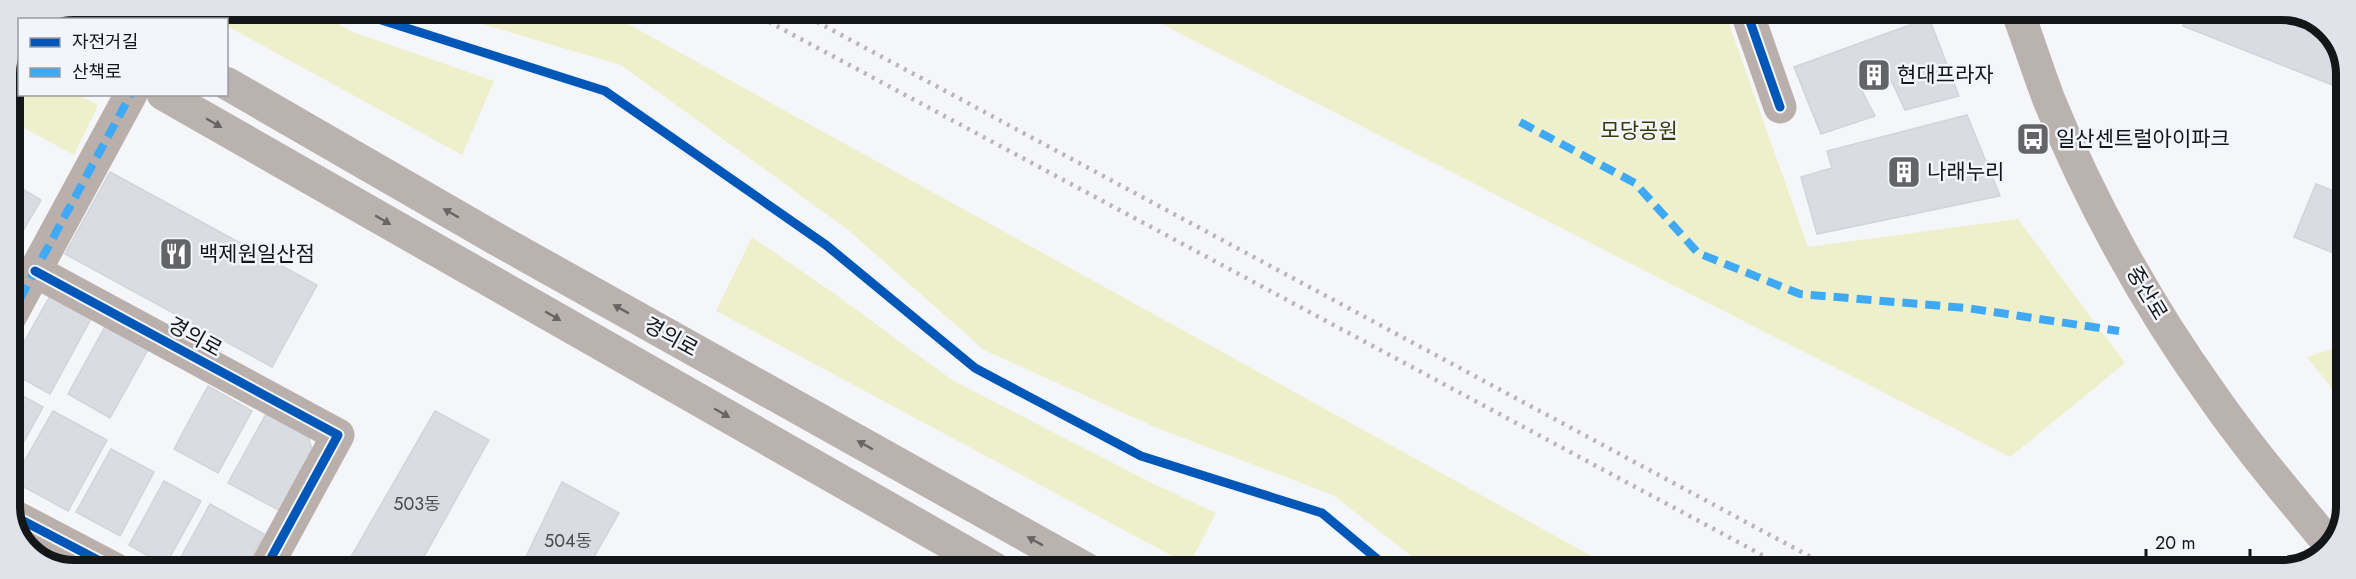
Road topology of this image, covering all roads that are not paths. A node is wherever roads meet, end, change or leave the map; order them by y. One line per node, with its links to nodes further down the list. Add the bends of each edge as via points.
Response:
1 (1750, 20): 6 (street)
2 (2021, 20): 10 (main road, 중산로, via 2050,100 2096,204 2152,303 2208,391)
3 (228, 84): 14 (main road, 경의로, one-way to 3)
4 (130, 96): 7 (street)
5 (167, 96): 13 (main road, 경의로, one-way to 13)
6 (1780, 107)
7 (35, 271): 8 (street); 12 (street, 경의로, via 338,435)
8 (20, 299)
9 (22, 520): 11 (street)
10 (2325, 538)
11 (98, 560)
12 (270, 560)
13 (979, 560)
14 (1070, 560)

